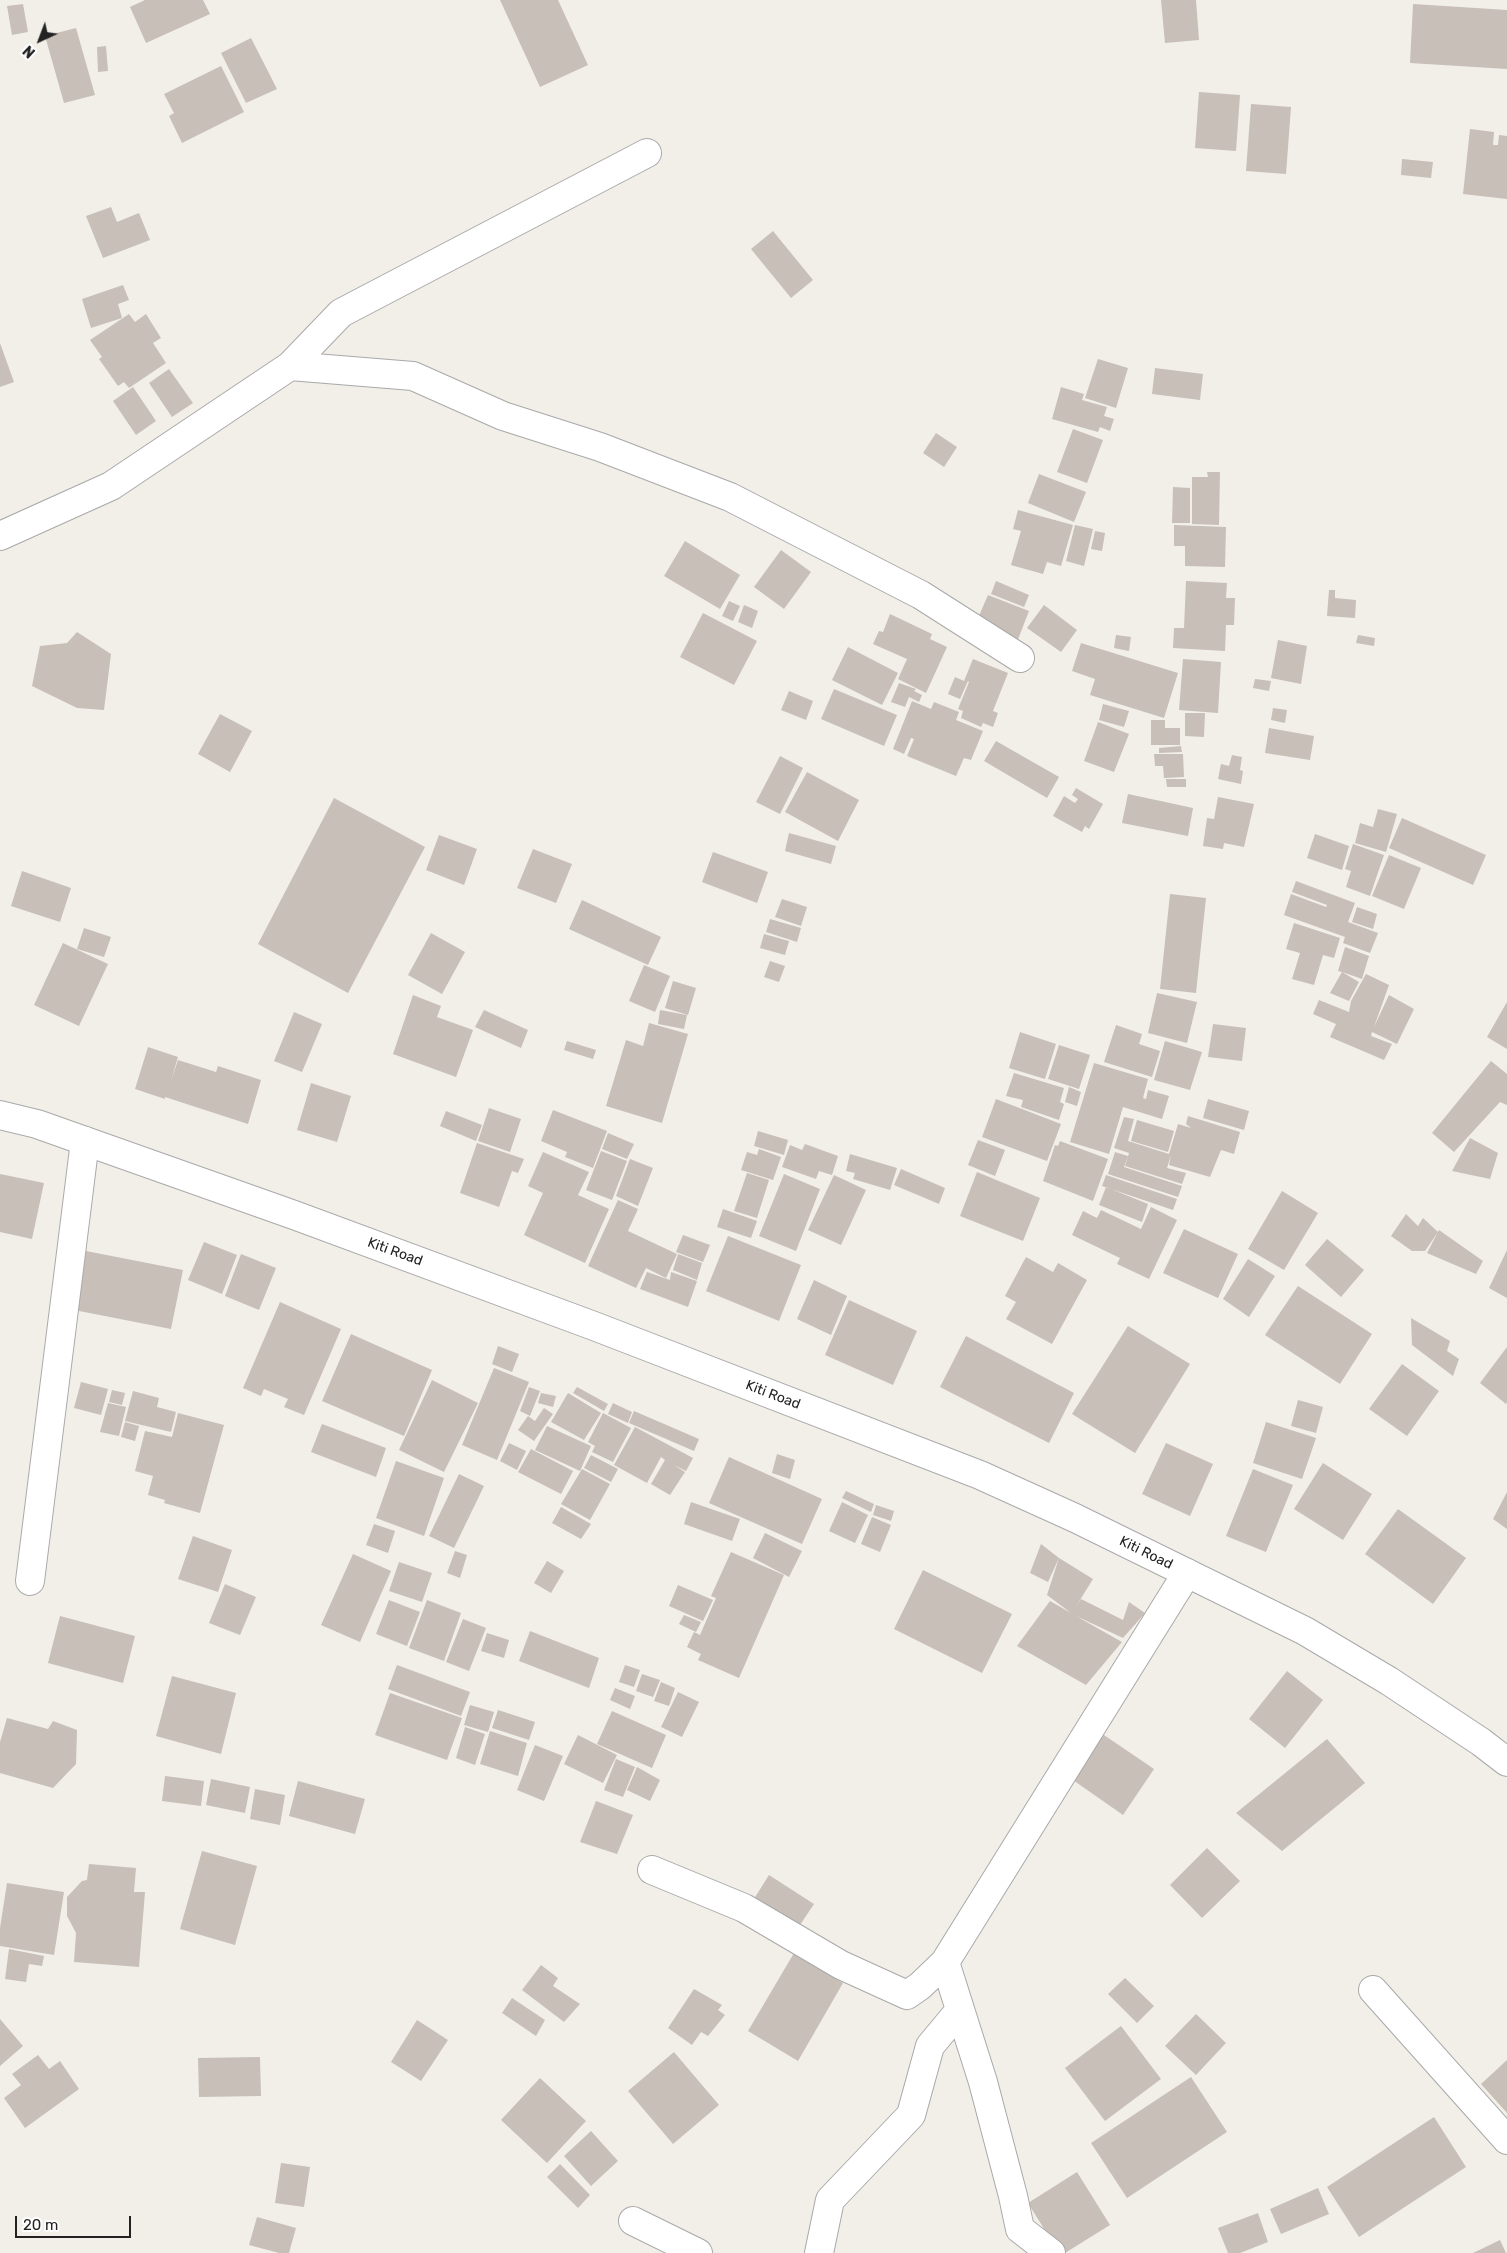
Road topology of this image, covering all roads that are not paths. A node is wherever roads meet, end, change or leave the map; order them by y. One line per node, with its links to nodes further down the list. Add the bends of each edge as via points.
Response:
1 (647, 153): 2 (street, via 342,313)
2 (290, 366): 3 (street, via 111,486); 4 (street, via 413,376 503,416 600,447 730,497 921,595)
3 (0, 536)
4 (1020, 658)
5 (0, 1115): 6 (street, Kiti Road)
6 (85, 1141): 7 (street, Kiti Road, via 594,1326 980,1475); 8 (street)
7 (1188, 1573): 9 (street, Kiti Road, via 1305,1631 1381,1676); 11 (street)
8 (30, 1581)
9 (1507, 1762)
10 (652, 1870): 11 (street, via 744,1908 841,1965 907,1995)
11 (945, 1962): 13 (street)
12 (1373, 1990): 14 (street)
13 (960, 2010): 17 (street, via 930,2046 911,2115 830,2200); 18 (street, via 988,2101 1020,2229)
14 (1507, 2140)
15 (633, 2221): 16 (street)
16 (698, 2253)
17 (819, 2253)
18 (1051, 2253)

